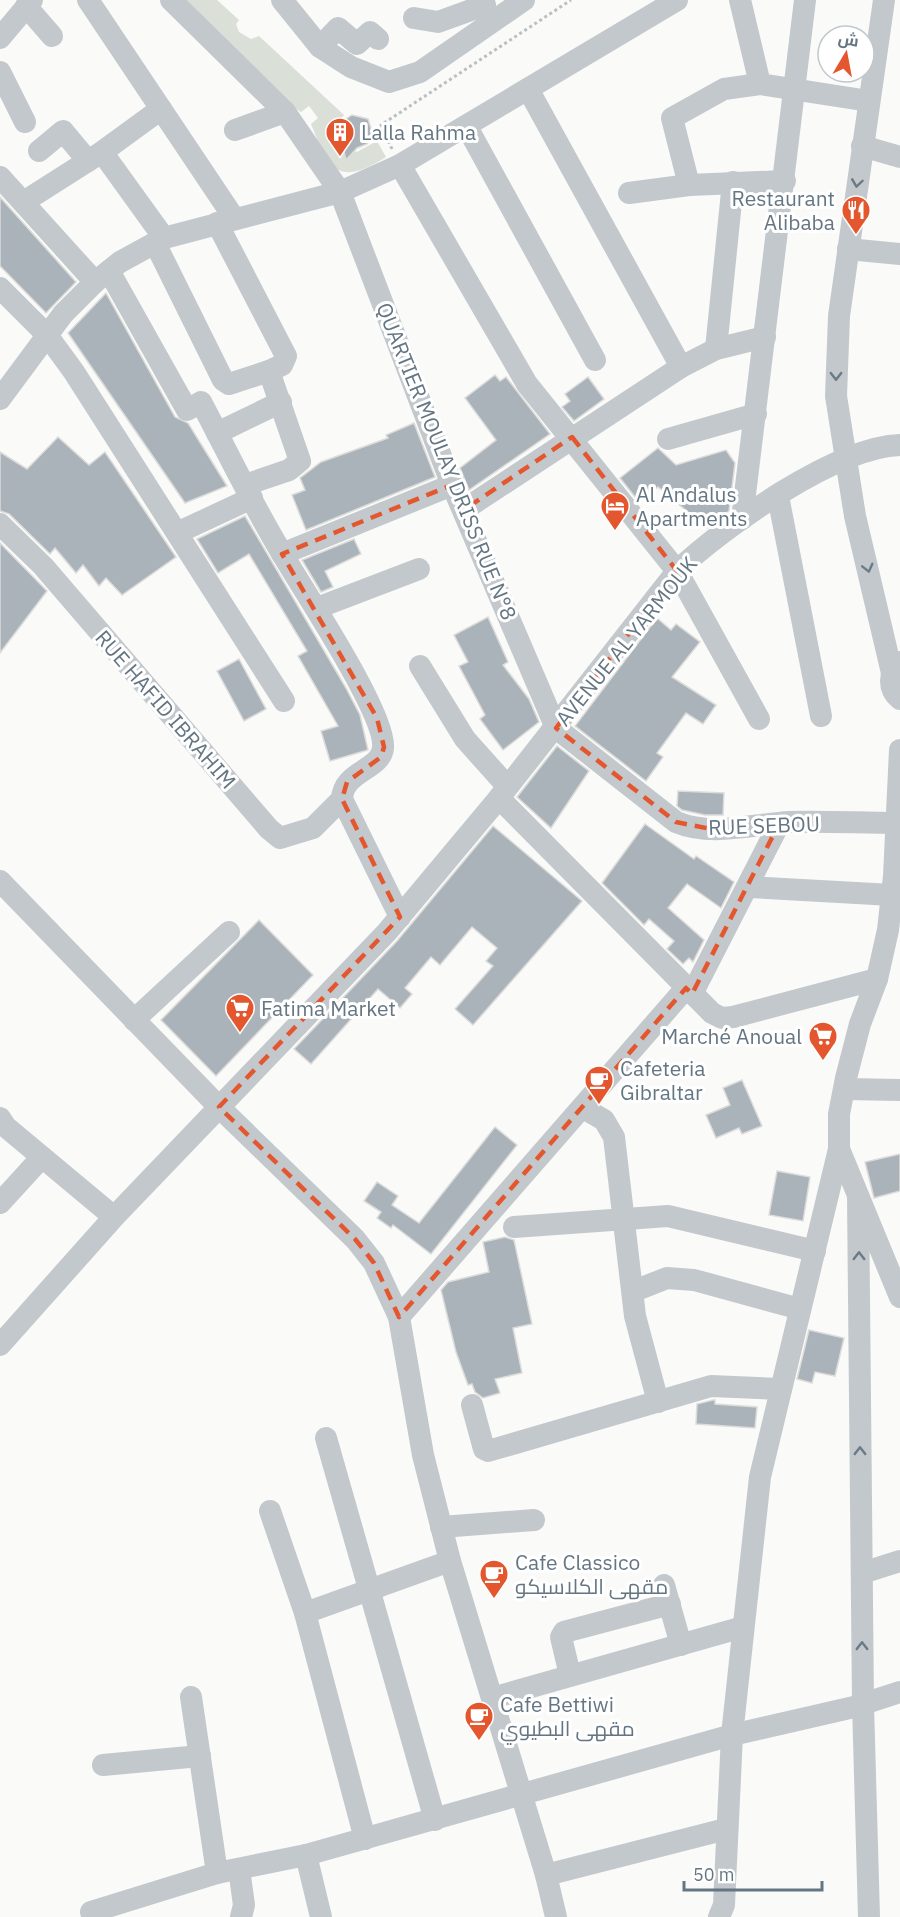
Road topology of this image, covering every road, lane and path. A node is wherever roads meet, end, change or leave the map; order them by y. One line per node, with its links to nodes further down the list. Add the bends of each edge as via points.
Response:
1 (88, 0): 22 (street)
2 (171, 0): 23 (street, QUARTIER MOULAY DRISS RUE N°8)
3 (282, 0): 16 (street)
4 (524, 0): 11 (street)
5 (571, 0): 31 (path, via 381,126)
6 (677, 0): 19 (street)
7 (740, 0): 18 (street)
8 (806, 0): 20 (street)
9 (884, 0): 21 (street)
10 (29, 3): 13 (street); 14 (street)
11 (488, 9): 12 (street, via 438,22); 16 (street, via 420,72 389,82 351,67)
12 (414, 18)
13 (52, 36)
14 (0, 38)
15 (378, 39): 16 (street, via 369,32 357,44 338,28)
16 (320, 47)
17 (0, 72): 24 (street)
18 (760, 84): 20 (street); 35 (street, via 724,89 672,118)
19 (528, 89): 25 (street); 49 (street)
20 (796, 91): 21 (street); 33 (street)
21 (868, 101): 27 (street)
22 (161, 109): 29 (street); 39 (street)
23 (285, 112): 26 (street); 36 (street, QUARTIER MOULAY DRISS RUE N°8)
24 (25, 122)
25 (467, 127): 31 (street); 48 (street)
26 (235, 130)
27 (862, 146): 30 (street); 41 (street, one-way to 41)
28 (39, 151): 29 (street, via 63,131)
29 (94, 156): 38 (street); 40 (street)
30 (900, 157)
31 (399, 165): 36 (street); 55 (street, via 526,384)
32 (0, 177): 38 (street)
33 (785, 181): 34 (street); 46 (street)
34 (733, 182): 35 (street); 47 (street)
35 (689, 185): 37 (street)
36 (340, 192): 39 (street); 59 (street, QUARTIER MOULAY DRISS RUE N°8)
37 (629, 193)
38 (25, 201): 43 (street)
39 (226, 220): 40 (street); 50 (street, via 286,356 282,365)
40 (160, 240): 43 (street); 50 (street, via 223,380 235,383)
41 (849, 249): 42 (street); 58 (street, one-way to 58, via 836,353 836,396)
42 (900, 254)
43 (102, 277): 45 (street); 54 (street, via 187,410 201,402)
44 (0, 288): 45 (street)
45 (47, 335): 51 (street); 65 (street)
46 (765, 337): 47 (street); 53 (street)
47 (716, 349): 49 (street)
48 (595, 360)
49 (681, 367): 55 (street)
50 (268, 370): 52 (street)
51 (0, 399)
52 (281, 402): 54 (street); 60 (street, via 300,460 290,470)
53 (756, 414): 56 (street); 63 (street)
54 (217, 433): 60 (street)
55 (572, 437): 62 (street); 68 (street)
56 (668, 439)
57 (900, 445): 58 (street, AVENUE AL YARMOUK)
58 (845, 458): 61 (street, AVENUE AL YARMOUK); 71 (street, one-way to 71)
59 (452, 485): 62 (street, QUARTIER MOULAY DRISS RUE N°8); 66 (street)
60 (248, 491): 65 (street); 66 (street)
61 (778, 496): 63 (street, AVENUE AL YARMOUK); 74 (street)
62 (465, 509): 76 (street, QUARTIER MOULAY DRISS RUE N°8)
63 (742, 519): 68 (street, AVENUE AL YARMOUK, via 703,546)
64 (0, 524): 79 (street, RUE HAFID IBRAHIM, via 43,566 280,838 313,828)
65 (179, 532): 73 (street)
66 (282, 554): 69 (street)
67 (419, 569): 69 (street)
68 (677, 571): 75 (street); 76 (street, AVENUE AL YARMOUK)
69 (316, 608): 79 (street, via 377,718 384,747 381,757 347,782)
70 (420, 666): 78 (street)
71 (896, 667): 72 (street, via 892,689)
72 (900, 699)
73 (284, 701)
74 (821, 716)
75 (759, 719)
76 (556, 728): 78 (street, AVENUE AL YARMOUK); 81 (street, RUE SEBOU, via 682,825 716,830)
77 (900, 750): 80 (street)
78 (503, 792): 85 (street, AVENUE AL YARMOUK); 88 (street)
79 (342, 798): 85 (street)
80 (897, 823): 81 (street, RUE SEBOU); 82 (street)
81 (779, 824): 83 (street)
82 (895, 883): 83 (street); 87 (street)
83 (749, 887): 88 (street)
84 (4, 893): 89 (street)
85 (400, 917): 92 (street, AVENUE AL YARMOUK)
86 (229, 932): 89 (street)
87 (878, 979): 88 (street, via 722,1018); 90 (street, via 860,1024)
88 (689, 991): 93 (street)
89 (134, 1020): 92 (street)
90 (845, 1089): 91 (street); 95 (street, via 839,1114)
91 (900, 1090)
92 (219, 1107): 99 (street, AVENUE AL YARMOUK); 106 (street, via 355,1239 374,1263)
93 (583, 1108): 100 (street, via 604,1120 614,1137); 106 (street)
94 (0, 1118): 96 (street)
95 (839, 1149): 97 (street); 102 (street)
96 (42, 1157): 98 (street); 99 (street)
97 (858, 1196): 104 (street); 117 (street, one-way to 97)
98 (0, 1203)
99 (114, 1217): 107 (street, AVENUE AL YARMOUK)
100 (623, 1221): 101 (street); 102 (street, via 668,1216); 103 (street)
101 (514, 1227)
102 (815, 1251): 105 (street)
103 (634, 1291): 105 (street, via 667,1278 694,1280); 109 (street, via 635,1316)
104 (900, 1297)
105 (800, 1309): 108 (street)
106 (399, 1317): 114 (street, via 423,1455)
107 (0, 1346)
108 (781, 1389): 109 (street, via 711,1386); 120 (street, via 760,1477)
109 (658, 1402): 110 (street, via 488,1451 484,1449)
110 (472, 1405)
111 (326, 1438): 118 (street)
112 (270, 1511): 119 (street)
113 (534, 1520): 114 (street)
114 (441, 1527): 115 (street)
115 (450, 1561): 118 (street); 125 (street)
116 (900, 1561): 117 (street)
117 (861, 1573): 126 (street, one-way to 117)
118 (368, 1588): 119 (street); 131 (street)
119 (305, 1612): 133 (street)
120 (743, 1627): 121 (street); 127 (street)
121 (681, 1645): 122 (street); 122 (street, via 667,1594 564,1632 561,1637)
122 (570, 1676): 125 (street)
123 (899, 1694): 126 (street)
124 (192, 1697): 128 (street)
125 (492, 1698): 130 (street)
126 (863, 1704): 127 (street); 142 (street)
127 (732, 1735): 130 (street); 132 (street)
128 (200, 1756): 129 (street); 135 (street)
129 (103, 1765)
130 (521, 1793): 131 (street); 136 (street)
131 (435, 1820): 133 (street)
132 (726, 1829): 136 (street); 141 (street, via 724,1905)
133 (365, 1839): 134 (street)
134 (306, 1855): 135 (street); 140 (street)
135 (228, 1871): 137 (street); 139 (street, via 244,1905)
136 (546, 1875): 138 (street)
137 (91, 1912)
138 (548, 1915)
139 (241, 1917)
140 (321, 1917)
141 (719, 1917)
142 (869, 1917)

